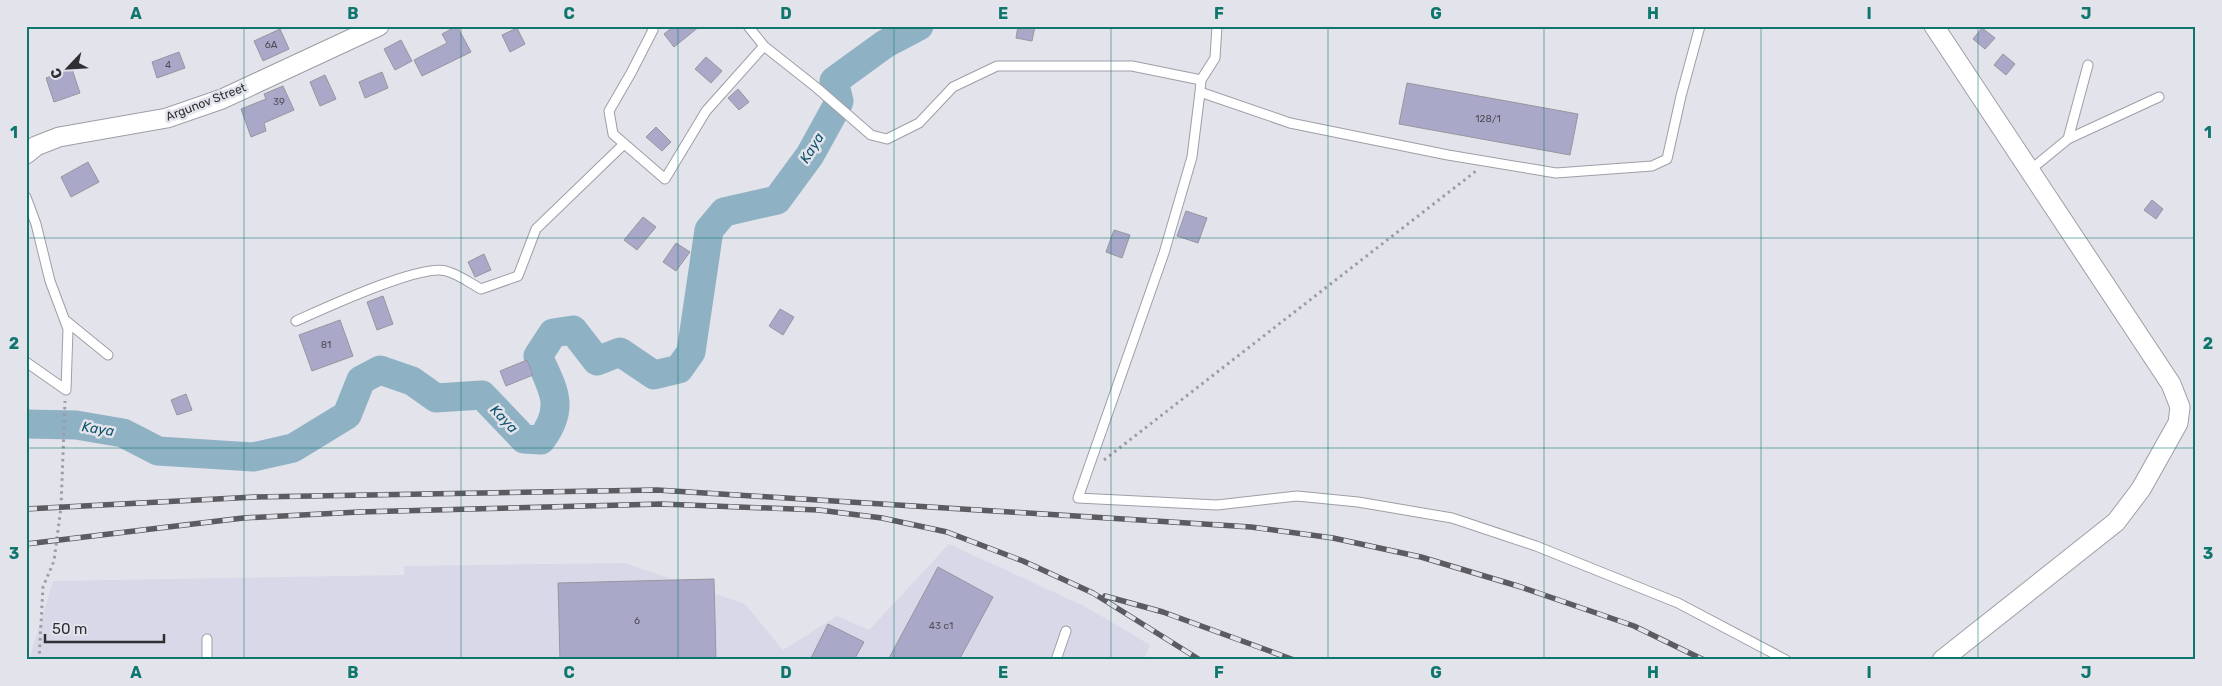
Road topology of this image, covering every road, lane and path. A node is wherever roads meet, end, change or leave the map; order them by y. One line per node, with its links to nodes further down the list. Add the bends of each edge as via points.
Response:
1 (379, 26): 14 (street, Argunov Street, via 222,99 167,118 59,137 36,146)
2 (651, 26): 13 (lane, via 631,73 608,110 613,134)
3 (748, 26): 7 (lane)
4 (1217, 26): 9 (lane, via 1215,58)
5 (1700, 26): 15 (lane, via 1680,96 1667,159 1652,166 1556,173)
6 (1934, 26): 16 (street)
7 (764, 46): 9 (lane, via 871,135 887,139 919,123 953,87 997,66 1132,66); 13 (lane, via 706,111 665,179)
8 (2088, 65): 12 (lane)
9 (1201, 80): 10 (lane)
10 (1200, 92): 15 (lane, via 1290,123); 23 (lane, via 1192,157 1166,244)
11 (2159, 97): 12 (lane)
12 (2068, 139): 16 (lane)
13 (624, 144): 19 (lane, via 536,228 518,276 480,289 445,270 414,274)
14 (26, 154)
15 (1489, 162): 23 (path)
16 (2029, 171): 30 (street, via 2170,384 2180,407 2178,422 2141,489 2116,522)
17 (26, 197): 18 (lane, via 50,281)
18 (65, 320): 20 (lane); 22 (lane, via 68,329)
19 (296, 321)
20 (108, 355)
21 (26, 362): 22 (lane)
22 (66, 390): 26 (path, via 61,507 54,561 44,587)
23 (1088, 472): 29 (lane, via 1078,498 1216,505 1298,496 1358,502 1452,518 1536,546 1678,603)
24 (1066, 630): 28 (lane)
25 (207, 639): 27 (lane)
26 (39, 660)
27 (207, 660)
28 (1056, 660)
29 (1786, 660)
30 (1942, 660)

